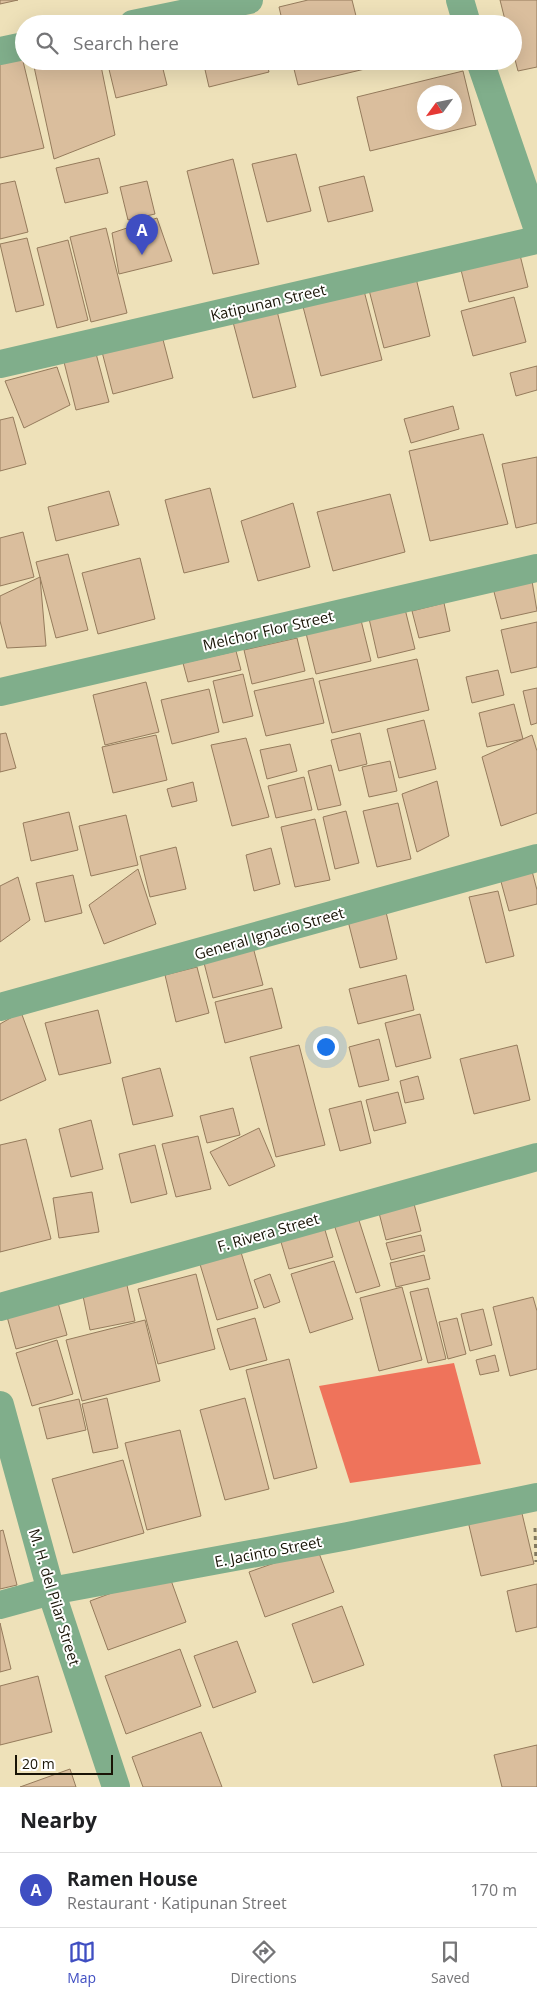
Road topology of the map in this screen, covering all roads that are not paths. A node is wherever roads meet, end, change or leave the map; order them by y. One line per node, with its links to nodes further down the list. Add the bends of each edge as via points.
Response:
1 (249, 0): 3 (street)
2 (460, 0): 4 (street)
3 (176, 15)
4 (465, 15)
5 (15, 48): 6 (street)
6 (0, 51)
7 (483, 70): 8 (street)
8 (537, 228)
9 (537, 240): 10 (street, Katipunan Street)
10 (0, 364)
11 (537, 568): 12 (street, Melchor Flor Street)
12 (0, 692)
13 (537, 858): 14 (street, General Ignacio Street)
14 (0, 1007)
15 (537, 1157): 16 (street, F. Rivera Street)
16 (0, 1307)
17 (0, 1405): 19 (street, M. H. del Pilar Street)
18 (537, 1497): 19 (street, E. Jacinto Street)
19 (50, 1591): 20 (street, E. Jacinto Street); 21 (street, M. H. del Pilar Street)
20 (0, 1605)
21 (116, 1787)

